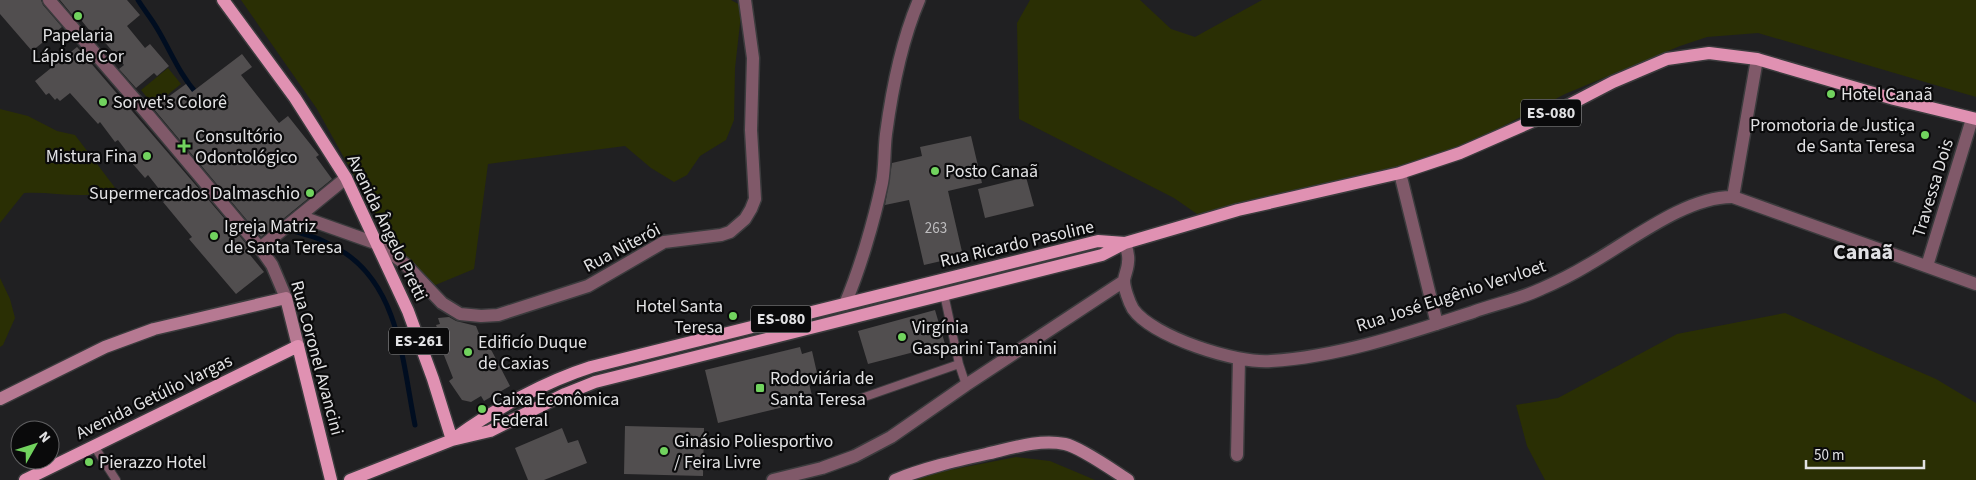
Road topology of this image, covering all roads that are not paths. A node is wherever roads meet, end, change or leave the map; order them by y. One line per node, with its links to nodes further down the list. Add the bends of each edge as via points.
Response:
1 (48, 0): 13 (street, Rua Coronel Avancini)
2 (223, 0): 8 (main road, Avenida Ângelo Pretti / ES-261, via 295,98)
3 (745, 0): 12 (street, Rua Niterói, via 753,58 750,130 754,199 745,219 730,232 664,242 588,286 490,316 460,314 442,303 405,264)
4 (919, 0): 19 (street, via 897,72 886,134 882,182 854,283)
5 (1757, 59): 6 (main road, ES-080); 7 (main road, ES-080, via 1710,53 1667,59 1460,153); 9 (street)
6 (1974, 119): 14 (street, Travessa Dois)
7 (1400, 174): 11 (main road, ES-080, via 1238,210); 20 (street)
8 (346, 178): 10 (street); 12 (main road, Avenida Ângelo Pretti / ES-261)
9 (1733, 197): 14 (street, Rua José Eugênio Vervloet); 20 (street, Rua José Eugênio Vervloet, via 1712,198 1679,210 1587,266 1538,290)
10 (290, 223): 12 (street, Rua Niterói); 13 (street)
11 (1125, 243): 15 (street, Rua José Eugênio Vervloet, via 1129,260); 17 (main road, Rua Ricardo Pasoline / ES-080, via 1102,255); 19 (main road, Rua Ricardo Pasoline / ES-080, via 1098,241)
12 (378, 244): 27 (main road, Avenida Ângelo Pretti / ES-261, via 408,311)
13 (260, 248): 18 (street, Rua Coronel Avancini, via 272,265)
14 (1927, 266): 16 (street, Rua José Eugênio Vervloet)
15 (1124, 281): 22 (street, Rua José Eugênio Vervloet, via 1133,308 1154,328 1211,352); 24 (street)
16 (1976, 284)
17 (944, 294): 23 (lane); 27 (main road, Rua Ricardo Pasoline / ES-080, via 595,382 490,431)
18 (286, 298): 21 (street, Rua Coronel Avancini); 25 (street, via 154,329 90,354)
19 (844, 304): 27 (main road, Rua Ricardo Pasoline / ES-080, via 576,371 483,417)
20 (1436, 324): 22 (street, Rua José Eugênio Vervloet, via 1313,356 1269,362)
21 (298, 346): 28 (main road, Avenida Getúlio Vargas); 32 (main road, Rua Coronel Avancini)
22 (1239, 359): 29 (street)
23 (959, 364): 24 (lane); 26 (lane)
24 (966, 385): 34 (street, via 908,426 855,456)
25 (0, 399)
26 (852, 401)
27 (452, 440): 33 (main road)
28 (94, 446): 30 (main road, Avenida Getúlio Vargas); 31 (lane)
29 (1237, 455)
30 (25, 480)
31 (116, 480)
32 (331, 480)
33 (350, 480)
34 (773, 480)
35 (895, 480): 36 (street, via 922,469 979,455 1049,443 1067,445)
36 (1128, 480)

